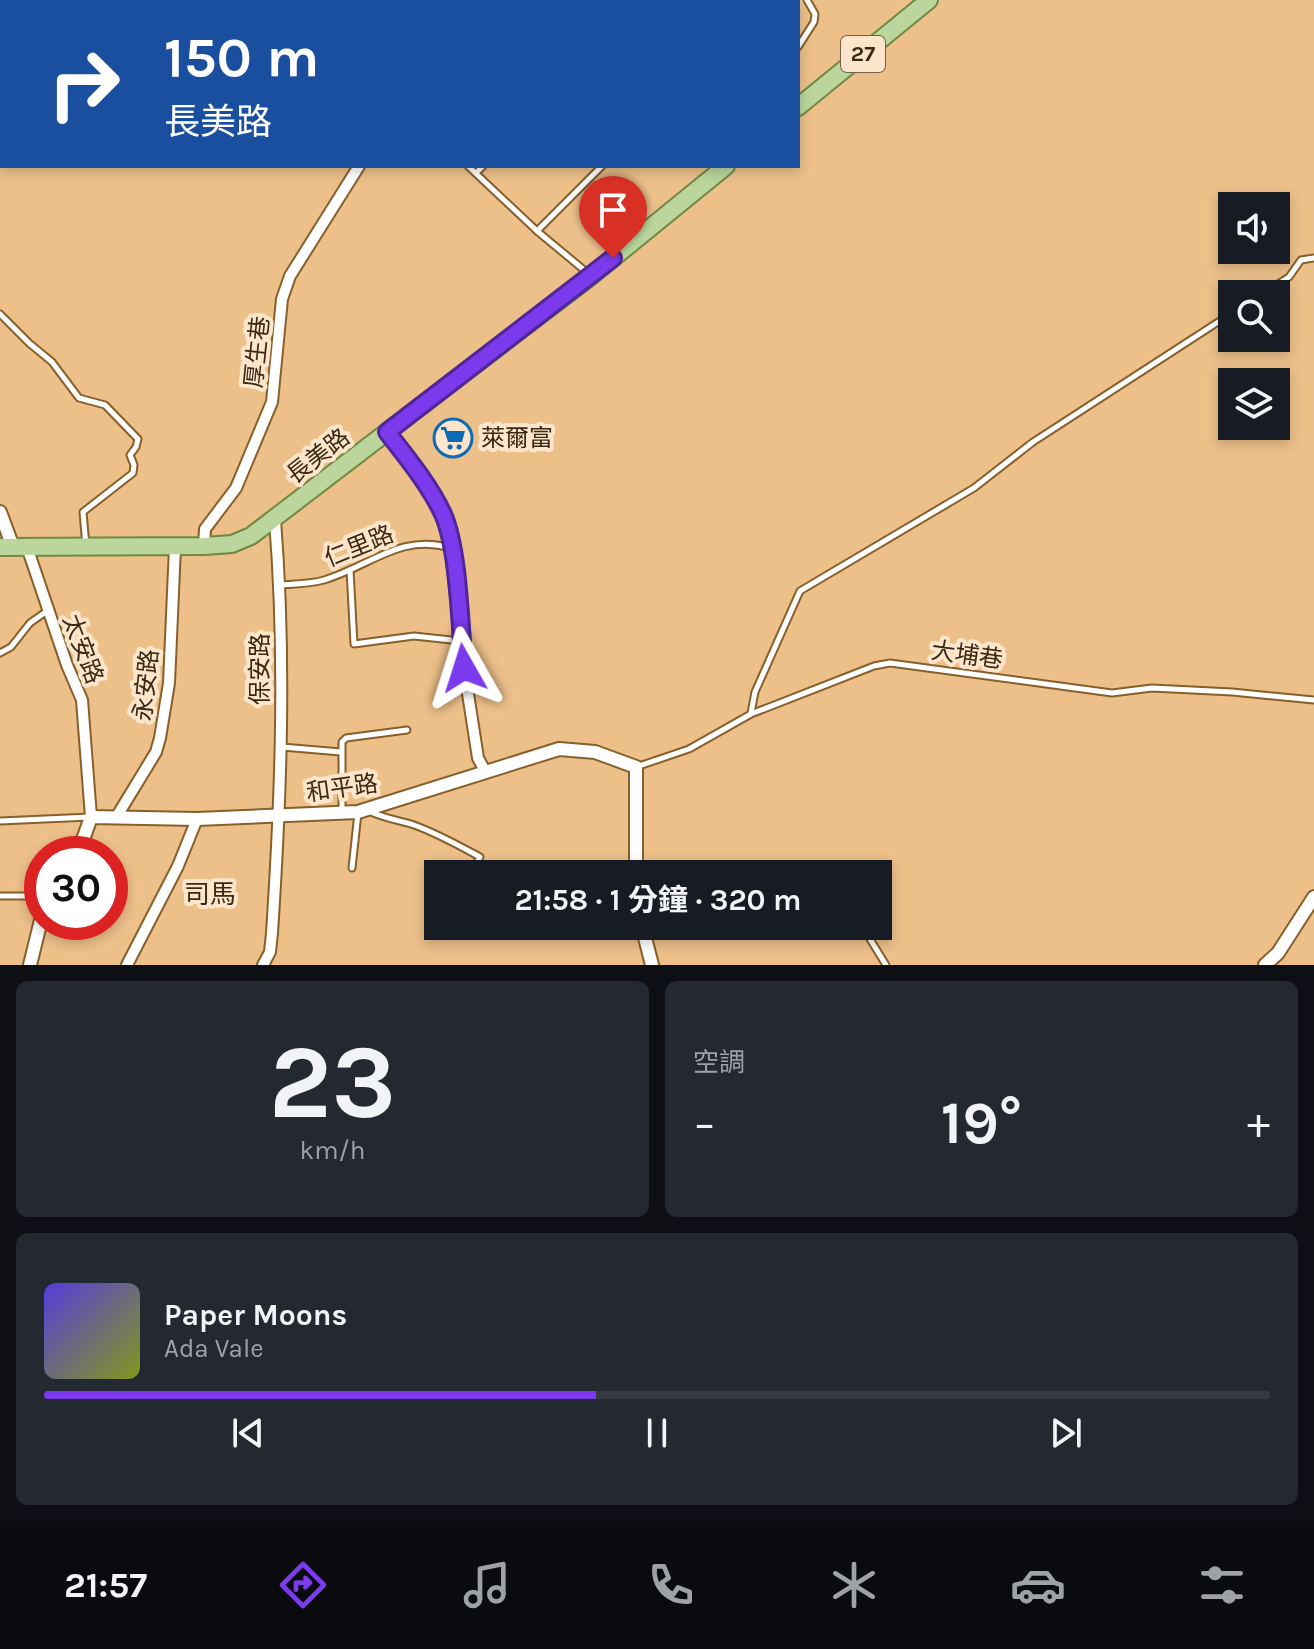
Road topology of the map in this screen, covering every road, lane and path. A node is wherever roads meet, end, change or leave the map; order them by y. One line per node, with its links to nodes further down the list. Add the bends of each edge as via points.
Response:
1 (807, 0): 3 (lane, via 814,22)
2 (929, 0): 4 (main road, 27)
3 (800, 44)
4 (800, 105)
5 (358, 168): 20 (street, 厚生巷, via 290,276 282,299 272,402 236,488 205,529)
6 (470, 168): 10 (lane)
7 (481, 168): 10 (lane)
8 (600, 168): 11 (lane)
9 (724, 168): 13 (main road, 長美路)
10 (476, 173): 11 (lane)
11 (537, 231): 13 (lane)
12 (1314, 258): 14 (lane, via 1301,260)
13 (591, 276): 17 (main road, 長美路)
14 (1284, 280)
15 (0, 314): 22 (lane, via 52,362 79,398 105,405 138,439 130,455 133,473 83,512)
16 (1218, 322): 31 (lane, via 1033,442 974,488 800,591 755,692)
17 (387, 432): 19 (main road, 長美路); 24 (street, via 427,484 444,516)
18 (0, 512): 21 (street)
19 (275, 520): 20 (main road, 長美路, via 232,544); 26 (street, 保安路)
20 (204, 546): 23 (main road, 長美路)
21 (13, 547): 22 (main road, 長美路); 27 (street, 太安路)
22 (86, 547): 23 (main road, 長美路)
23 (175, 547): 39 (street, 永安路, via 169,683 160,738)
24 (452, 548): 25 (lane, 仁里路, via 430,542 409,545); 28 (street)
25 (350, 570): 26 (lane, 仁里路, via 321,581); 28 (lane, via 354,644 414,636)
26 (280, 585): 33 (street, 保安路)
27 (47, 611): 29 (lane); 40 (street, 太安路, via 82,700)
28 (461, 641): 36 (street, via 478,758)
29 (0, 653)
30 (1314, 700): 31 (lane, 大埔巷, via 1152,688 1112,693 890,663)
31 (751, 714): 35 (lane, 大埔巷, via 689,749)
32 (407, 730): 34 (lane, via 346,738)
33 (280, 746): 34 (lane); 41 (street, 保安路)
34 (341, 752): 38 (lane)
35 (636, 767): 36 (street, 和平路, via 595,752 559,749); 46 (street)
36 (485, 771): 37 (street, 和平路)
37 (363, 812): 38 (street, 和平路); 45 (lane, via 411,824); 47 (lane)
38 (342, 813): 41 (street, 和平路)
39 (117, 816): 40 (street, 和平路); 42 (street, 和平路)
40 (91, 817): 43 (lane); 44 (street)
41 (280, 817): 42 (street, 和平路); 56 (street, 保安路, via 270,952)
42 (197, 819): 55 (street)
43 (0, 821)
44 (84, 836)
45 (478, 860)
46 (636, 860)
47 (352, 868)
48 (0, 896): 49 (lane)
49 (24, 896)
50 (1314, 897): 59 (street)
51 (36, 940): 54 (street)
52 (646, 940): 57 (street)
53 (871, 940): 58 (lane)
54 (30, 965)
55 (127, 965)
56 (263, 965)
57 (652, 965)
58 (886, 965)
59 (1265, 965)

